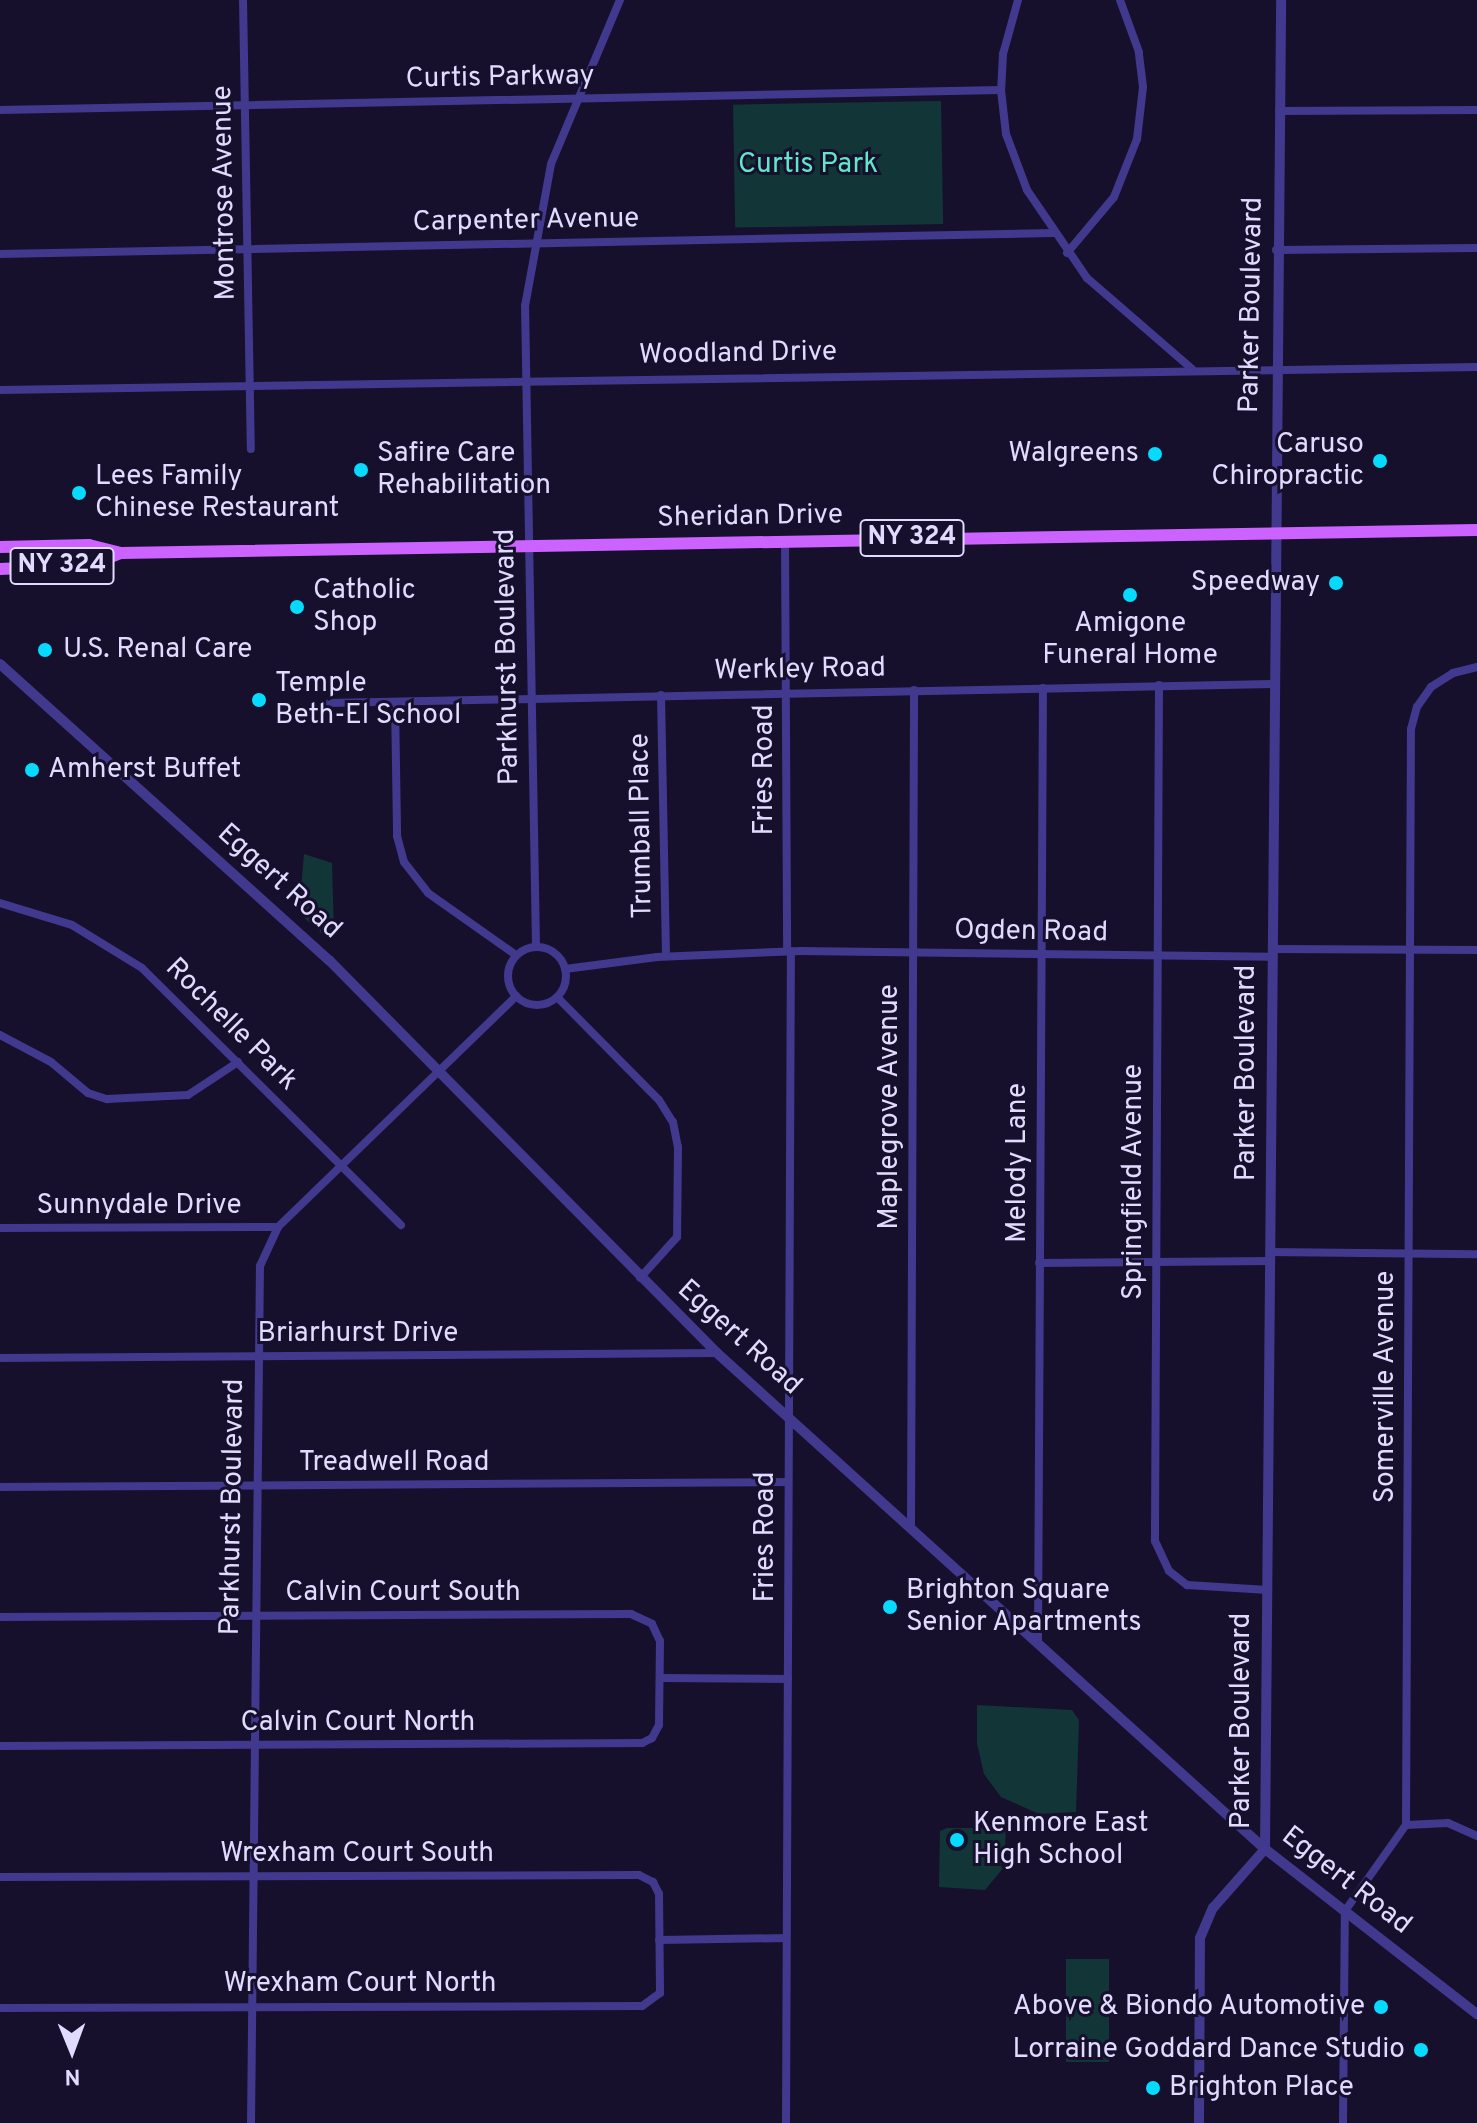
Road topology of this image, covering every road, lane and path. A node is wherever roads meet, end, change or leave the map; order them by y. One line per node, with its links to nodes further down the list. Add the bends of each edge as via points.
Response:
1 (243, 0): 8 (street, Montrose Avenue)
2 (620, 0): 7 (street, Parkhurst Boulevard)
3 (1018, 0): 6 (street, via 1007,34)
4 (1120, 0): 17 (street, via 1140,63 1137,139 1114,197)
5 (1281, 0): 11 (street, Parker Boulevard)
6 (1001, 90): 7 (street, Curtis Parkway); 12 (street, via 1012,156)
7 (575, 99): 8 (street, Curtis Parkway); 13 (street, Parkhurst Boulevard, via 551,164)
8 (245, 105): 9 (street, Curtis Parkway); 14 (street, Montrose Avenue)
9 (0, 110)
10 (1477, 110): 11 (street)
11 (1279, 111): 16 (street, Parker Boulevard)
12 (1053, 233): 13 (street, Carpenter Avenue); 17 (street)
13 (533, 243): 14 (street, Carpenter Avenue); 22 (street, Parkhurst Boulevard)
14 (248, 248): 18 (street, Carpenter Avenue); 23 (street, Montrose Avenue)
15 (1477, 248): 16 (street)
16 (1276, 250): 19 (street, Parker Boulevard)
17 (1067, 253): 21 (street, via 1119,311)
18 (0, 254)
19 (1274, 367): 20 (street, Woodland Drive); 21 (street, Woodland Drive); 27 (street, Parker Boulevard)
20 (1477, 367)
21 (1192, 369): 22 (street, Woodland Drive)
22 (524, 379): 23 (street, Woodland Drive); 29 (street, Parkhurst Boulevard)
23 (250, 385): 24 (street, Woodland Drive); 25 (street, Montrose Avenue)
24 (0, 390)
25 (251, 449)
26 (1477, 530): 27 (main road, Sheridan Drive / NY 324)
27 (1273, 531): 28 (main road, Sheridan Drive / NY 324); 35 (street, Parker Boulevard)
28 (785, 540): 29 (main road, Sheridan Drive / NY 324); 39 (street, Fries Road)
29 (528, 545): 31 (main road, Sheridan Drive / NY 324); 41 (street, Parkhurst Boulevard)
30 (0, 547): 31 (main road, Sheridan Drive / NY 324, via 89,545)
31 (121, 553): 32 (main road, Sheridan Drive / NY 324, via 91,565)
32 (0, 569)
33 (0, 664): 60 (street, Eggert Road, via 329,960)
34 (1477, 667): 46 (street, Somerville Avenue, via 1442,679 1412,717)
35 (1273, 684): 36 (street, Werkley Road); 50 (street, Parker Boulevard)
36 (1159, 685): 37 (street, Werkley Road); 53 (street, Springfield Avenue)
37 (1043, 688): 38 (street, Werkley Road); 51 (street, Melody Lane)
38 (914, 690): 39 (street, Werkley Road); 49 (street, Maplegrove Avenue)
39 (787, 693): 40 (street, Werkley Road); 48 (street, Fries Road)
40 (661, 695): 41 (street, Werkley Road); 54 (street, Trumball Place)
41 (530, 698): 42 (street, Werkley Road); 45 (street, Parkhurst Boulevard)
42 (395, 702): 43 (street, Werkley Road); 52 (street, via 397,836 404,862 428,893)
43 (329, 703)
44 (0, 903): 59 (street, Rochelle Park, via 52,917 113,948 164,988)
45 (536, 946): 52 (street); 55 (street, via 551,950)
46 (1410, 949): 47 (street, Ogden Road); 50 (street, Ogden Road); 65 (street, Somerville Avenue)
47 (1477, 950)
48 (789, 951): 49 (street, Ogden Road); 54 (street, Ogden Road); 74 (street, Fries Road)
49 (912, 952): 51 (street, Ogden Road); 78 (street, Maplegrove Avenue)
50 (1272, 953): 53 (street, Ogden Road); 67 (street, Parker Boulevard)
51 (1041, 954): 53 (street, Ogden Road); 69 (street, Melody Lane)
52 (516, 955): 56 (street, via 508,979)
53 (1157, 955): 68 (street, Springfield Avenue)
54 (666, 956): 55 (street, Ogden Road)
55 (565, 969): 57 (street, via 565,984)
56 (516, 996): 57 (street, via 533,1005); 60 (street, Parkhurst Boulevard)
57 (557, 997): 70 (street, via 659,1100 673,1122 678,1147 677,1237)
58 (0, 1035): 59 (street, via 51,1062 88,1093 107,1099 188,1095)
59 (238, 1062): 61 (street, Rochelle Park)
60 (438, 1070): 61 (street, Parkhurst Boulevard); 70 (street, Eggert Road)
61 (340, 1166): 62 (street, Rochelle Park); 63 (street, Parkhurst Boulevard)
62 (401, 1225)
63 (278, 1227): 64 (street, Sunnydale Drive); 72 (street, Parkhurst Boulevard, via 260,1266)
64 (0, 1228)
65 (1409, 1253): 66 (street); 67 (street); 87 (street, Somerville Avenue)
66 (1477, 1254)
67 (1270, 1257): 68 (street); 79 (street, Parker Boulevard)
68 (1156, 1262): 69 (street); 79 (street, Springfield Avenue, via 1158,1552 1169,1571 1197,1588)
69 (1039, 1263): 82 (street, Melody Lane)
70 (640, 1278): 71 (street, Eggert Road)
71 (717, 1353): 72 (street, Briarhurst Drive); 74 (street, Eggert Road)
72 (257, 1357): 73 (street, Briarhurst Drive); 76 (street, Parkhurst Boulevard)
73 (0, 1358)
74 (789, 1416): 75 (street, Fries Road); 78 (street, Eggert Road)
75 (788, 1482): 76 (street, Treadwell Road); 84 (street, Fries Road)
76 (256, 1486): 77 (street, Treadwell Road); 80 (street, Parkhurst Boulevard)
77 (0, 1487)
78 (911, 1525): 82 (street, Eggert Road)
79 (1268, 1590): 89 (street, Parker Boulevard)
80 (254, 1615): 81 (street, Calvin Court South); 83 (street, Calvin Court South, via 631,1614 657,1632); 85 (street, Parkhurst Boulevard)
81 (0, 1617)
82 (1038, 1640): 89 (street, Eggert Road)
83 (660, 1678): 84 (street); 85 (street, Calvin Court North, via 659,1725 642,1743)
84 (788, 1679): 93 (street, Fries Road)
85 (253, 1745): 86 (street, Calvin Court North); 91 (street, Parkhurst Boulevard)
86 (0, 1746)
87 (1406, 1825): 88 (street, via 1448,1823); 92 (street)
88 (1477, 1836)
89 (1265, 1849): 92 (street, Eggert Road); 100 (street, Parker Boulevard, via 1213,1908 1200,1938)
90 (0, 1877): 91 (street, Wrexham Court South)
91 (252, 1877): 94 (street, Wrexham Court South, via 639,1875 653,1882 659,1894); 95 (street, Parkhurst Boulevard)
92 (1345, 1911): 97 (street, Eggert Road); 101 (street)
93 (786, 1938): 94 (street); 99 (street, Fries Road)
94 (659, 1940): 95 (street, Wrexham Court North, via 660,1993 651,2005)
95 (252, 2007): 96 (street, Wrexham Court North); 98 (street, Parkhurst Boulevard)
96 (0, 2008)
97 (1477, 2014)
98 (251, 2123)
99 (786, 2123)
100 (1199, 2123)
101 (1343, 2123)

